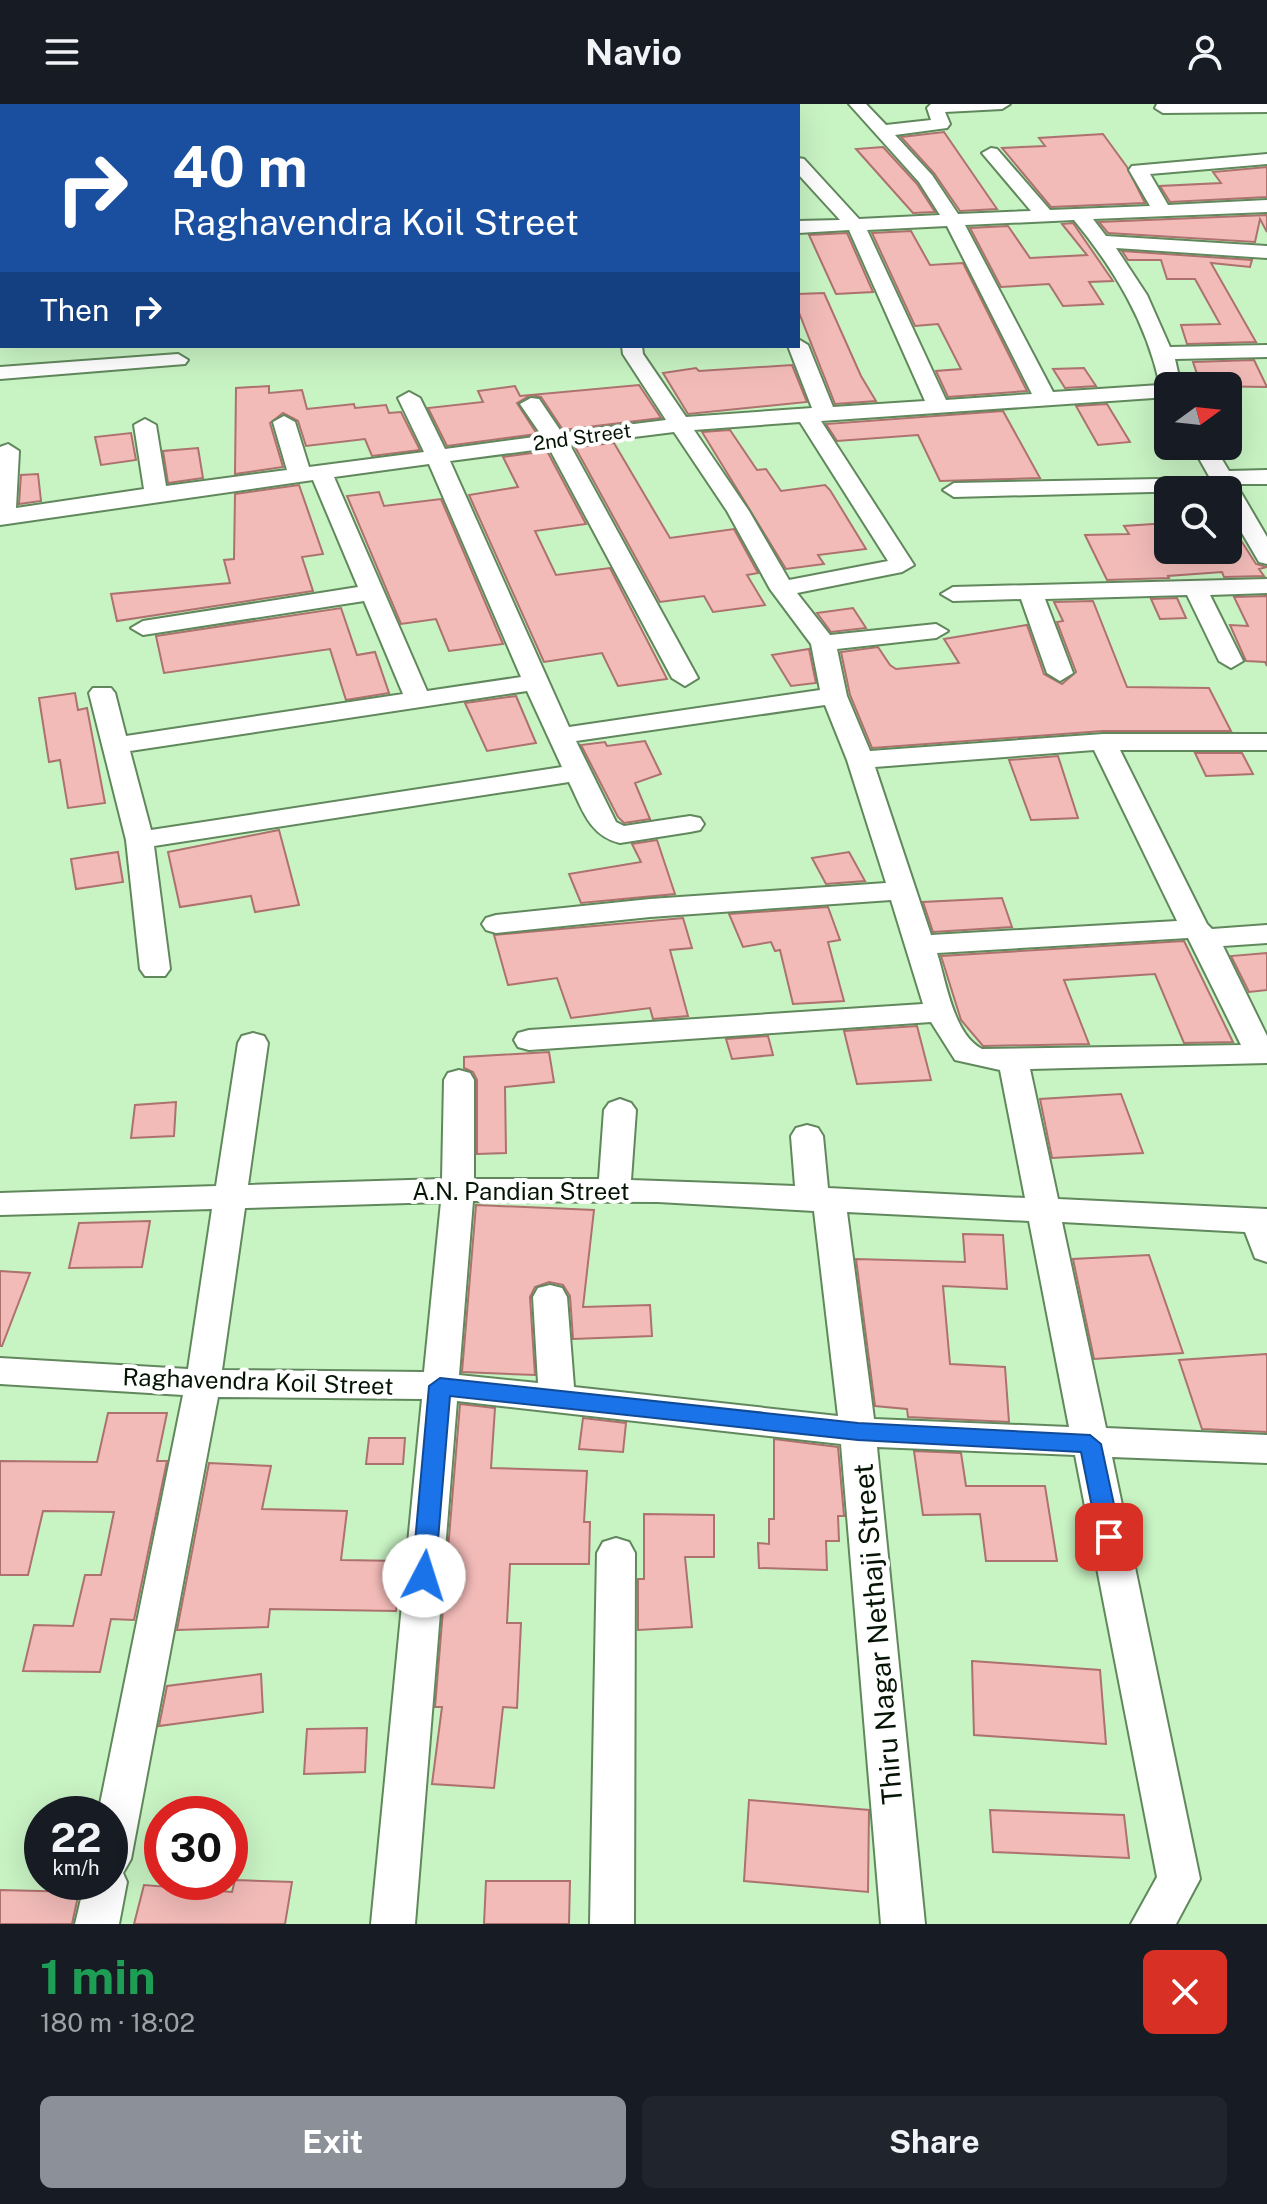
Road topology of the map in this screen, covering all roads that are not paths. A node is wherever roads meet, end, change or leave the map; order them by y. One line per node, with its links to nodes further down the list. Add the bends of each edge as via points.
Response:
1 (857, 104): 5 (street)
2 (1002, 104): 5 (street, via 935,108 941,124)
3 (1267, 107): 4 (street)
4 (1163, 108)
5 (882, 131): 13 (street, via 926,179)
6 (991, 153): 12 (street)
7 (1267, 159): 10 (street, via 1138,170)
8 (800, 165): 14 (street)
9 (1267, 206): 10 (street)
10 (1163, 212): 11 (street)
11 (1080, 216): 12 (street); 16 (street)
12 (1047, 218): 13 (street)
13 (955, 223): 14 (street); 27 (street)
14 (856, 226): 15 (street); 29 (street)
15 (800, 227)
16 (1102, 241): 17 (street); 21 (street, via 1143,305)
17 (1267, 252)
18 (632, 348): 32 (street)
19 (799, 348): 30 (street)
20 (1267, 351): 21 (street)
21 (1165, 353): 23 (street)
22 (178, 360): 24 (street)
23 (1168, 372)
24 (0, 373)
25 (1154, 389): 27 (street, 2nd Street)
26 (409, 398): 36 (street)
27 (1045, 398): 29 (street, 2nd Street)
28 (531, 404): 34 (street)
29 (937, 404): 30 (street, 2nd Street)
30 (814, 412): 32 (street, 2nd Street); 48 (street, via 902,565)
31 (284, 422): 37 (street)
32 (682, 424): 34 (street, 2nd Street); 48 (street)
33 (145, 425): 42 (street)
34 (556, 440): 36 (street, 2nd Street); 57 (street)
35 (8, 451): 44 (street)
36 (439, 457): 37 (street, 2nd Street); 58 (street)
37 (310, 474): 42 (street, 2nd Street); 49 (street)
38 (1267, 477): 39 (street)
39 (1242, 479)
40 (1154, 483): 41 (street)
41 (954, 490)
42 (156, 494): 44 (street, 2nd Street)
43 (1242, 514): 45 (street)
44 (2, 518)
45 (1267, 557)
46 (1267, 586): 47 (street)
47 (1195, 588): 50 (street); 55 (street)
48 (782, 589): 54 (street)
49 (372, 592): 52 (street); 61 (street)
50 (1030, 592): 51 (street); 56 (street)
51 (953, 594)
52 (143, 628)
53 (936, 631): 54 (street)
54 (823, 643): 60 (street)
55 (1231, 661)
56 (1060, 673)
57 (685, 678)
58 (536, 682): 61 (street); 62 (street)
59 (102, 693): 65 (street)
60 (834, 696): 62 (street); 66 (street)
61 (417, 698): 65 (street)
62 (558, 736): 67 (street)
63 (1103, 742): 64 (street); 66 (street); 72 (street)
64 (1267, 742)
65 (119, 745): 69 (street)
66 (860, 760): 70 (street)
67 (576, 773): 68 (street, via 611,833); 69 (street)
68 (690, 824)
69 (140, 840): 75 (street)
70 (901, 891): 71 (street); 74 (street)
71 (496, 924)
72 (1200, 934): 73 (street); 74 (street); 79 (street, via 1261,1055)
73 (1267, 934)
74 (919, 945): 76 (street)
75 (155, 969)
76 (941, 1012): 77 (street); 79 (street, via 964,1055)
77 (529, 1040)
78 (253, 1043): 85 (street)
79 (997, 1060): 88 (street, via 1013,1060)
80 (459, 1080): 83 (street)
81 (620, 1110): 84 (street)
82 (807, 1136): 86 (street, Thiru Nagar Nethaji Street)
83 (458, 1190): 84 (street, A.N. Pandian Street); 85 (street, A.N. Pandian Street); 93 (street)
84 (614, 1191): 86 (street, A.N. Pandian Street)
85 (229, 1198): 87 (street, A.N. Pandian Street); 92 (street)
86 (821, 1200): 88 (street, A.N. Pandian Street); 95 (street, Thiru Nagar Nethaji Street)
87 (0, 1204)
88 (1043, 1208): 89 (street, A.N. Pandian Street); 96 (street)
89 (1264, 1231)
90 (550, 1297): 94 (street)
91 (0, 1371): 92 (street, Raghavendra Koil Street)
92 (203, 1383): 93 (street, Raghavendra Koil Street); 99 (street)
93 (440, 1386): 94 (street, Raghavendra Koil Street); 102 (street)
94 (557, 1399): 95 (street, Raghavendra Koil Street)
95 (858, 1432): 96 (street, Raghavendra Koil Street); 104 (street, Thiru Nagar Nethaji Street)
96 (1090, 1444): 97 (street, Raghavendra Koil Street); 105 (street, via 1179,1879)
97 (1267, 1449)
98 (616, 1553): 103 (street)
99 (122, 1796)
100 (102, 1900): 101 (street)
101 (97, 1924)
102 (393, 1924)
103 (612, 1924)
104 (903, 1924)
105 (1153, 1924)

